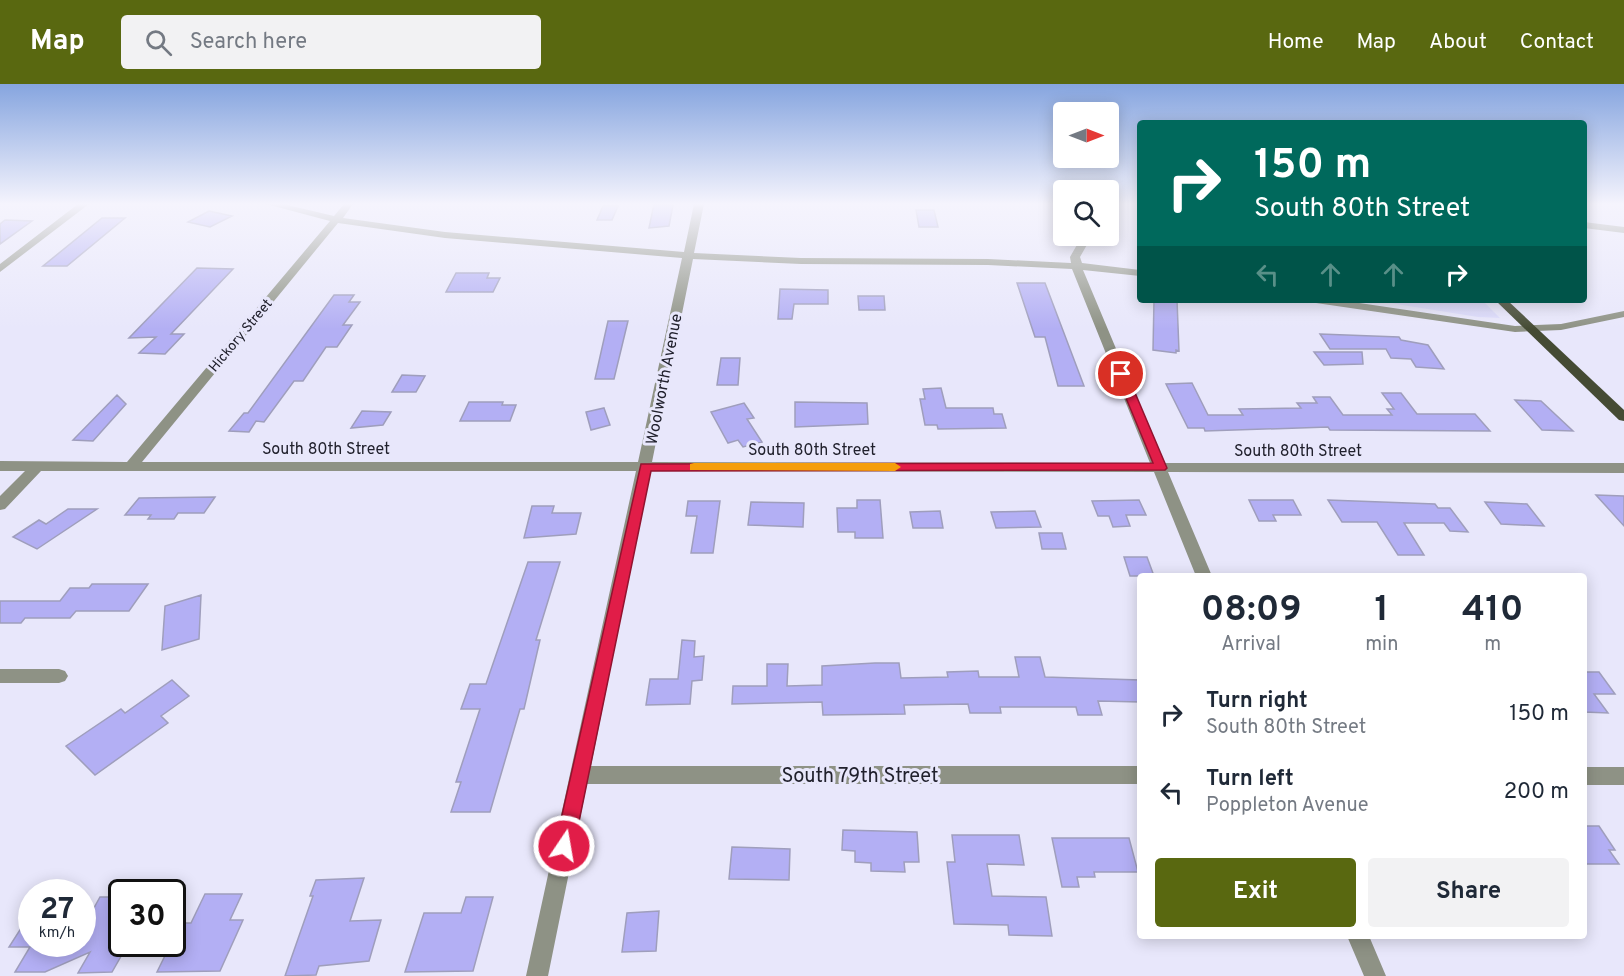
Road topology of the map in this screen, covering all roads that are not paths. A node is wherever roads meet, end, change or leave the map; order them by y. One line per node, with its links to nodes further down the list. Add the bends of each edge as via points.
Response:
1 (31, 246): 8 (street)
2 (314, 246): 17 (street, Hickory Street)
3 (559, 246): 6 (street)
4 (690, 246): 6 (street, Woolworth Avenue)
5 (1080, 246): 7 (street, via 1076,252)
6 (688, 256): 7 (street); 18 (street, Woolworth Avenue)
7 (1077, 264): 9 (street); 19 (street)
8 (0, 269)
9 (1137, 273)
10 (1336, 303): 13 (street)
11 (1504, 303): 13 (main road)
12 (1624, 314): 13 (street, via 1571,326)
13 (1532, 329): 14 (main road)
14 (1624, 417)
15 (0, 466): 16 (street, South 80th Street)
16 (37, 466): 17 (street, South 80th Street); 21 (street)
17 (131, 466): 18 (street, South 80th Street)
18 (646, 467): 19 (street, South 80th Street); 25 (street, Woolworth Avenue)
19 (1161, 468): 20 (street, South 80th Street); 22 (street)
20 (1624, 468)
21 (0, 505)
22 (1203, 573)
23 (0, 676): 24 (street)
24 (59, 676)
25 (580, 775): 26 (street, South 79th Street); 30 (street, Woolworth Avenue)
26 (1137, 775)
27 (1587, 776): 28 (street)
28 (1624, 776)
29 (1359, 939): 31 (street)
30 (537, 976)
31 (1375, 976)

